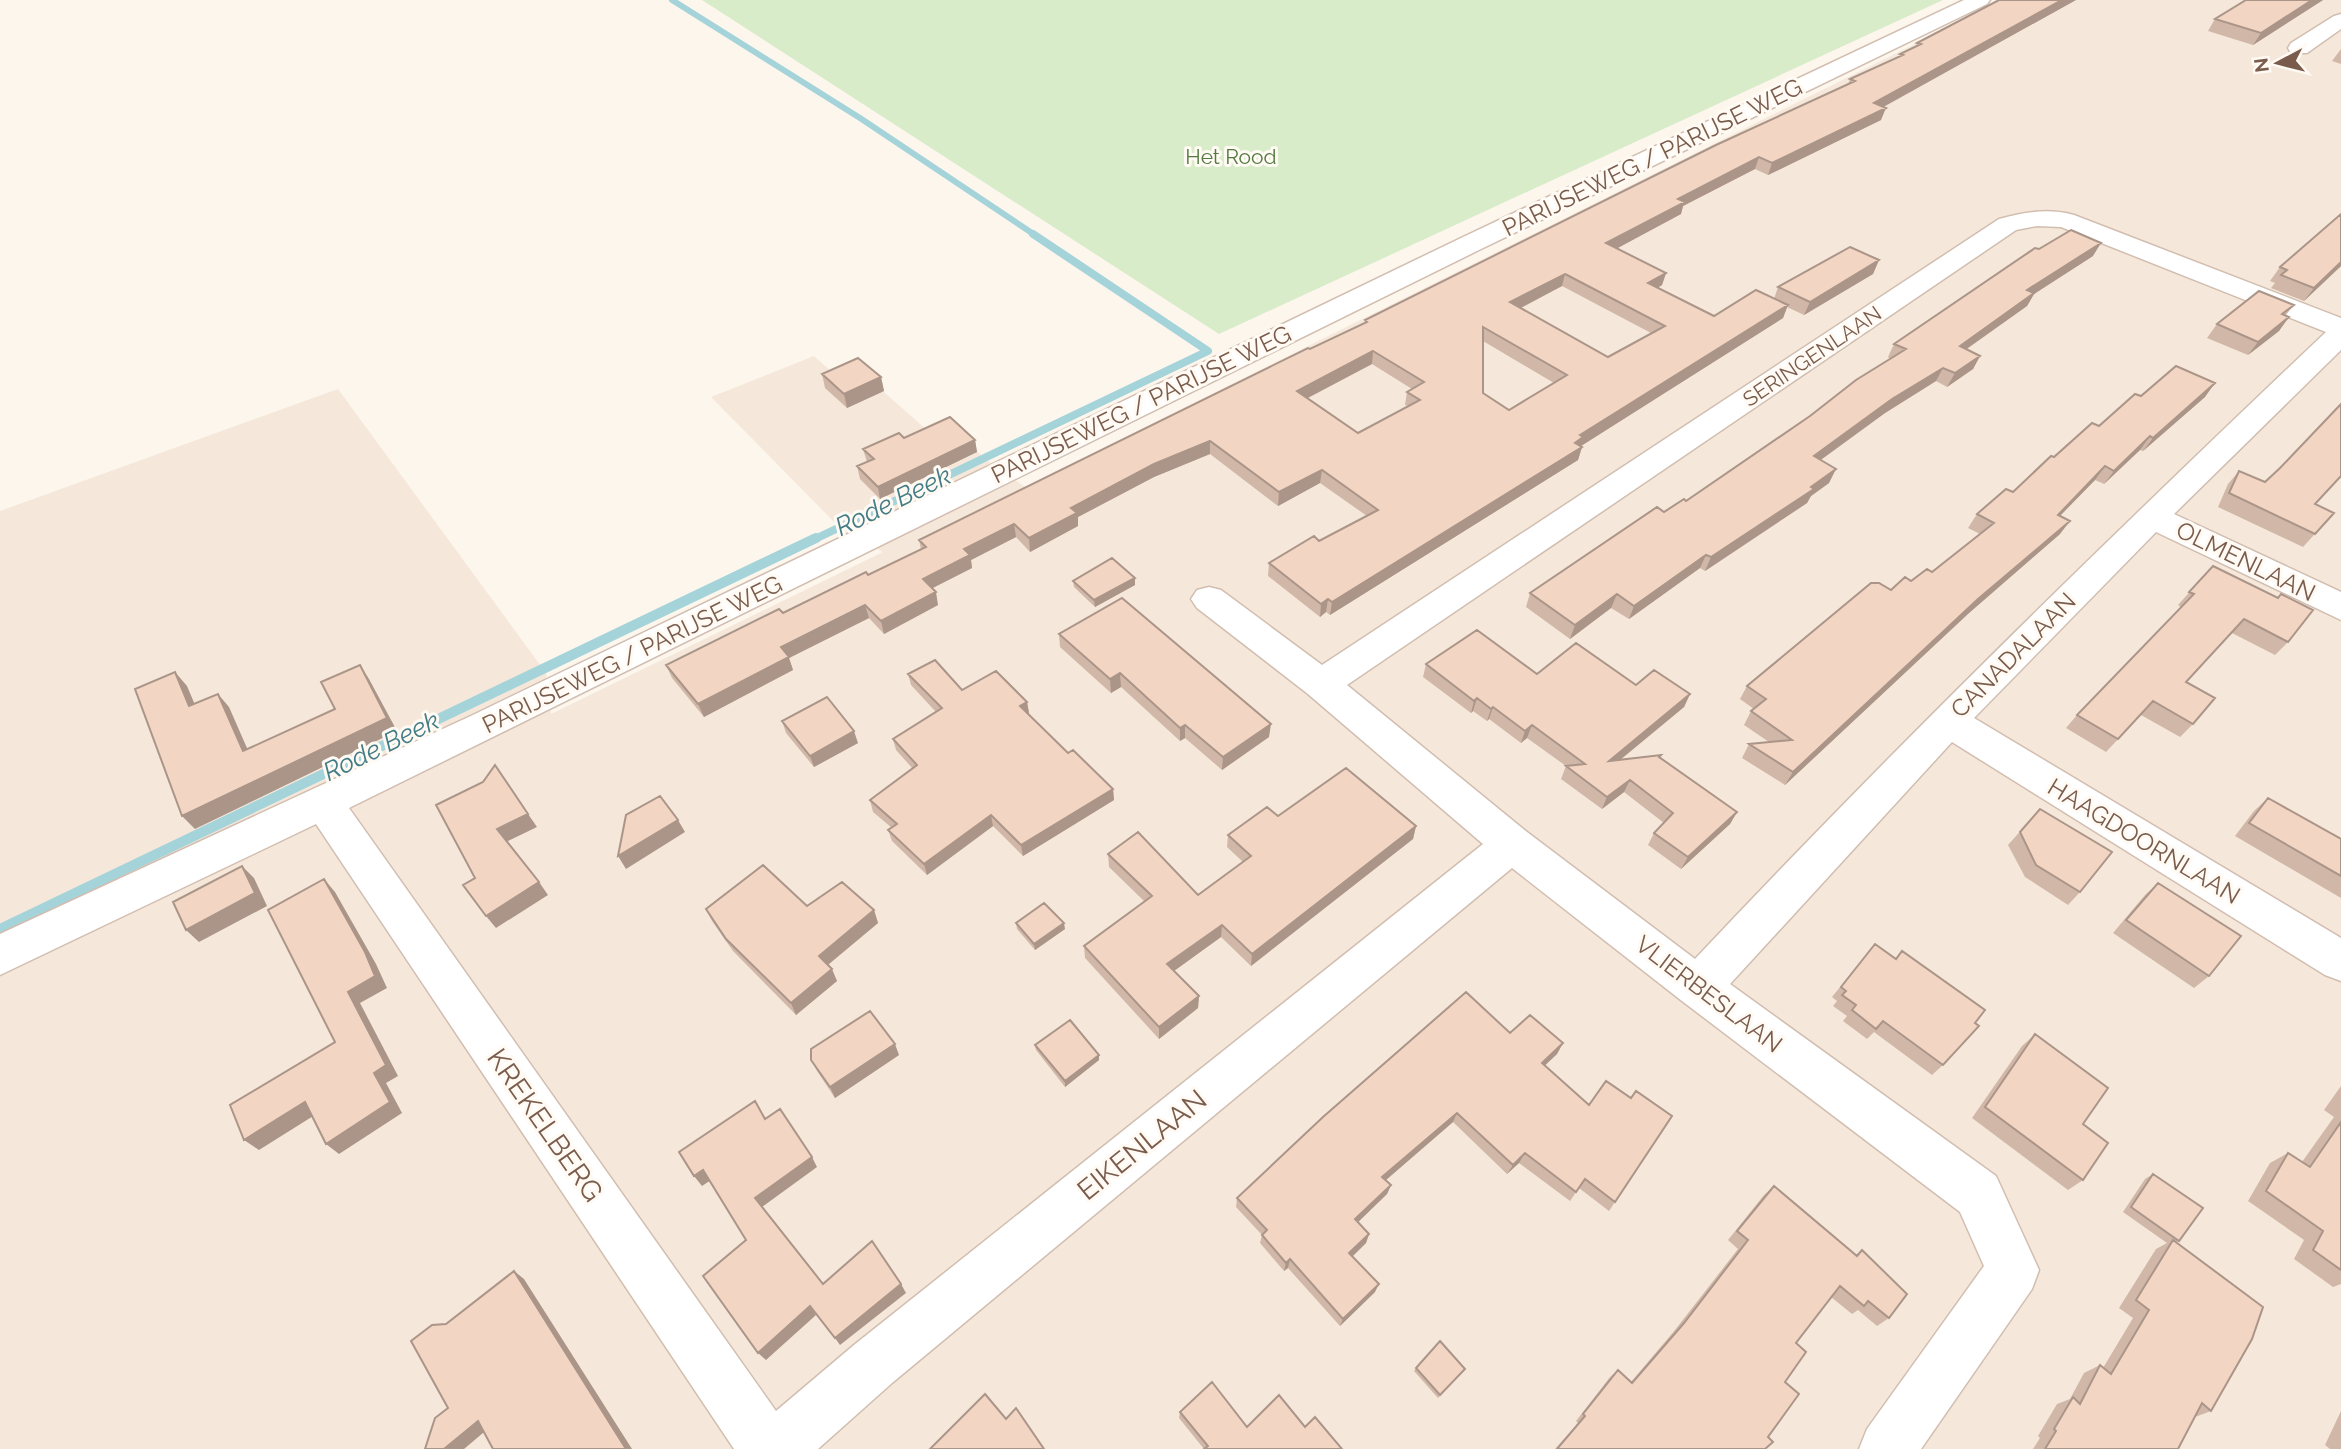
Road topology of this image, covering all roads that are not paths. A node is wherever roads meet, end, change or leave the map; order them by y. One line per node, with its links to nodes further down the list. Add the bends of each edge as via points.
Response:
1 (1980, 0): 11 (street, PARIJSEWEG / PARIJSE WEG)
2 (2341, 20): 3 (street)
3 (2299, 48)
4 (2341, 328): 9 (street, SERINGENLAAN, via 2065,220 2037,218 2008,224)
5 (2341, 334): 6 (street, CANADALAAN)
6 (2150, 516): 8 (street, OLMENLAAN); 10 (street, CANADALAAN)
7 (1209, 599): 9 (street, VLIERBESLAAN)
8 (2341, 607)
9 (1321, 684): 12 (street, VLIERBESLAAN)
10 (1948, 721): 14 (street, HAAGDOORNLAAN); 15 (street, CANADALAAN)
11 (322, 802): 13 (street, PARIJSEWEG / PARIJSE WEG); 16 (street, KREKELBERG)
12 (1512, 844): 15 (street, VLIERBESLAAN); 17 (street, EIKENLAAN, via 873,1364)
13 (0, 955)
14 (2341, 961)
15 (1698, 987): 18 (street, VLIERBESLAAN, via 1978,1194 2013,1270)
16 (768, 1449)
17 (775, 1449)
18 (1887, 1449)

